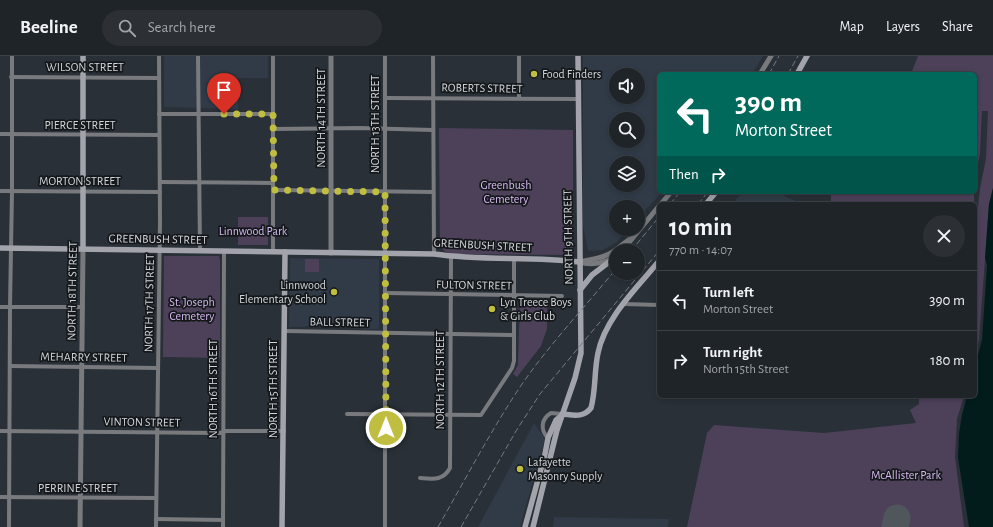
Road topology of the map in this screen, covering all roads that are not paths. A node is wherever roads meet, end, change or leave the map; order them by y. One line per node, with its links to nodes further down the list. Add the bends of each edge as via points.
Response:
1 (12, 56): 15 (street)
2 (83, 56): 16 (main road, NORTH 18TH STREET)
3 (159, 56): 17 (street, NORTH 17TH STREET)
4 (198, 56): 23 (street)
5 (273, 56): 24 (street)
6 (331, 56): 26 (street, NORTH 14TH STREET)
7 (385, 56): 18 (street, NORTH 13TH STREET)
8 (433, 56): 19 (street)
9 (519, 56): 20 (street)
10 (578, 56): 21 (main road, NORTH 9TH STREET)
11 (771, 56): 13 (street)
12 (807, 56): 14 (main road)
13 (761, 72)
14 (798, 72)
15 (11, 76): 16 (street, WILSON STREET); 30 (street)
16 (83, 77): 17 (street, WILSON STREET); 31 (main road, NORTH 18TH STREET)
17 (159, 78): 22 (street, NORTH 17TH STREET)
18 (386, 98): 19 (street, ROBERTS STREET); 27 (street, NORTH 13TH STREET)
19 (433, 98): 20 (street, ROBERTS STREET); 28 (street)
20 (519, 98): 21 (street, ROBERTS STREET)
21 (578, 99): 66 (main road, NORTH 9TH STREET)
22 (159, 114): 23 (street); 32 (street, NORTH 17TH STREET)
23 (200, 114): 24 (street); 34 (street)
24 (273, 114): 25 (street)
25 (273, 129): 26 (street); 35 (street)
26 (331, 129): 27 (street); 38 (street, NORTH 14TH STREET)
27 (386, 129): 28 (street); 42 (street, NORTH 13TH STREET)
28 (433, 130): 43 (street)
29 (0, 134): 30 (street, PIERCE STREET)
30 (12, 134): 31 (street, PIERCE STREET); 39 (street)
31 (84, 134): 32 (street, PIERCE STREET); 40 (main road, NORTH 18TH STREET)
32 (159, 135): 33 (street, NORTH 17TH STREET)
33 (160, 182): 34 (street); 41 (street, NORTH 17TH STREET)
34 (200, 182): 35 (street); 55 (street)
35 (274, 183): 37 (street)
36 (0, 190): 39 (street, MORTON STREET)
37 (274, 190): 38 (street); 57 (street)
38 (331, 190): 42 (street); 59 (street, NORTH 14TH STREET)
39 (12, 191): 40 (street, MORTON STREET); 52 (street)
40 (84, 191): 41 (street, MORTON STREET); 53 (main road, NORTH 18TH STREET)
41 (160, 192): 54 (street, NORTH 17TH STREET)
42 (385, 192): 43 (street); 60 (street, NORTH 13TH STREET)
43 (433, 192): 61 (street)
44 (669, 194): 46 (street)
45 (714, 194): 47 (main road)
46 (663, 202)
47 (708, 202)
48 (657, 208): 49 (street)
49 (632, 238): 50 (street); 66 (street, via 605,257)
50 (627, 244)
51 (0, 248): 52 (main road, GREENBUSH STREET)
52 (12, 248): 53 (main road, GREENBUSH STREET); 76 (street)
53 (84, 249): 54 (main road, GREENBUSH STREET); 77 (street, NORTH 18TH STREET)
54 (160, 250): 55 (main road, GREENBUSH STREET); 84 (street, NORTH 17TH STREET)
55 (200, 251): 56 (main road, GREENBUSH STREET)
56 (224, 251): 57 (main road, GREENBUSH STREET); 94 (street, NORTH 16TH STREET)
57 (273, 252): 58 (main road, GREENBUSH STREET)
58 (285, 252): 59 (main road, GREENBUSH STREET); 78 (main road, NORTH 15TH STREET)
59 (331, 253): 60 (main road, GREENBUSH STREET)
60 (386, 254): 61 (main road, GREENBUSH STREET); 69 (street, NORTH 13TH STREET)
61 (434, 254): 62 (main road, GREENBUSH STREET)
62 (451, 256): 63 (main road, GREENBUSH STREET); 70 (street, NORTH 12TH STREET)
63 (514, 258): 66 (main road, GREENBUSH STREET); 71 (street)
64 (609, 259): 66 (street, via 591,264)
65 (609, 261): 68 (main road, via 592,275)
66 (580, 262): 68 (main road, NORTH 9TH STREET)
67 (657, 263): 73 (main road)
68 (580, 291): 87 (main road, NORTH 9TH STREET, via 580,353 575,378)
69 (386, 293): 70 (street, FULTON STREET); 79 (street, NORTH 13TH STREET)
70 (451, 294): 71 (street, FULTON STREET); 80 (street, NORTH 12TH STREET)
71 (514, 295): 72 (street, FULTON STREET); 81 (street)
72 (562, 296)
73 (624, 304): 74 (street); 87 (main road, via 610,322 601,340 591,408 583,415)
74 (657, 306)
75 (0, 307): 76 (street)
76 (10, 307): 77 (street); 82 (street)
77 (83, 307): 83 (street, NORTH 18TH STREET)
78 (284, 331): 79 (street, BALL STREET); 92 (main road, NORTH 15TH STREET)
79 (386, 334): 80 (street, BALL STREET); 86 (street, NORTH 13TH STREET)
80 (450, 334): 81 (street, BALL STREET); 88 (street, NORTH 12TH STREET)
81 (514, 335): 88 (street, via 512,368 482,415)
82 (10, 366): 83 (street, MEHARRY STREET); 90 (street)
83 (82, 367): 84 (street, MEHARRY STREET); 91 (street, NORTH 18TH STREET)
84 (158, 368): 93 (street, NORTH 17TH STREET)
85 (347, 414): 86 (street)
86 (386, 414): 88 (street); 108 (street, NORTH 13TH STREET)
87 (562, 414): 95 (main road, NORTH 9TH STREET, via 556,420); 95 (street, via 551,413 547,416 543,428); 110 (main road, NORTH 9TH STREET)
88 (451, 415): 96 (street, NORTH 12TH STREET, via 450,468 442,478)
89 (0, 431): 90 (street, VINTON STREET)
90 (10, 431): 91 (street, VINTON STREET); 98 (street)
91 (81, 431): 93 (street, VINTON STREET); 99 (street, NORTH 18TH STREET)
92 (284, 431): 94 (street, VINTON STREET); 107 (main road, NORTH 15TH STREET)
93 (157, 432): 94 (street, VINTON STREET); 100 (street, NORTH 17TH STREET)
94 (223, 432): 102 (street, NORTH 16TH STREET)
95 (548, 438): 109 (main road, NORTH 9TH STREET)
96 (420, 478)
97 (0, 497): 98 (street, PERRINE STREET)
98 (10, 497): 99 (street, PERRINE STREET); 103 (street)
99 (82, 498): 100 (street, PERRINE STREET); 104 (street, NORTH 18TH STREET)
100 (156, 498): 101 (street, NORTH 17TH STREET)
101 (156, 519): 102 (street); 105 (street, NORTH 17TH STREET)
102 (222, 520): 106 (street, NORTH 16TH STREET)
103 (9, 527)
104 (80, 527)
105 (156, 527)
106 (222, 527)
107 (282, 527)
108 (386, 527)
109 (525, 527)
110 (533, 527)

